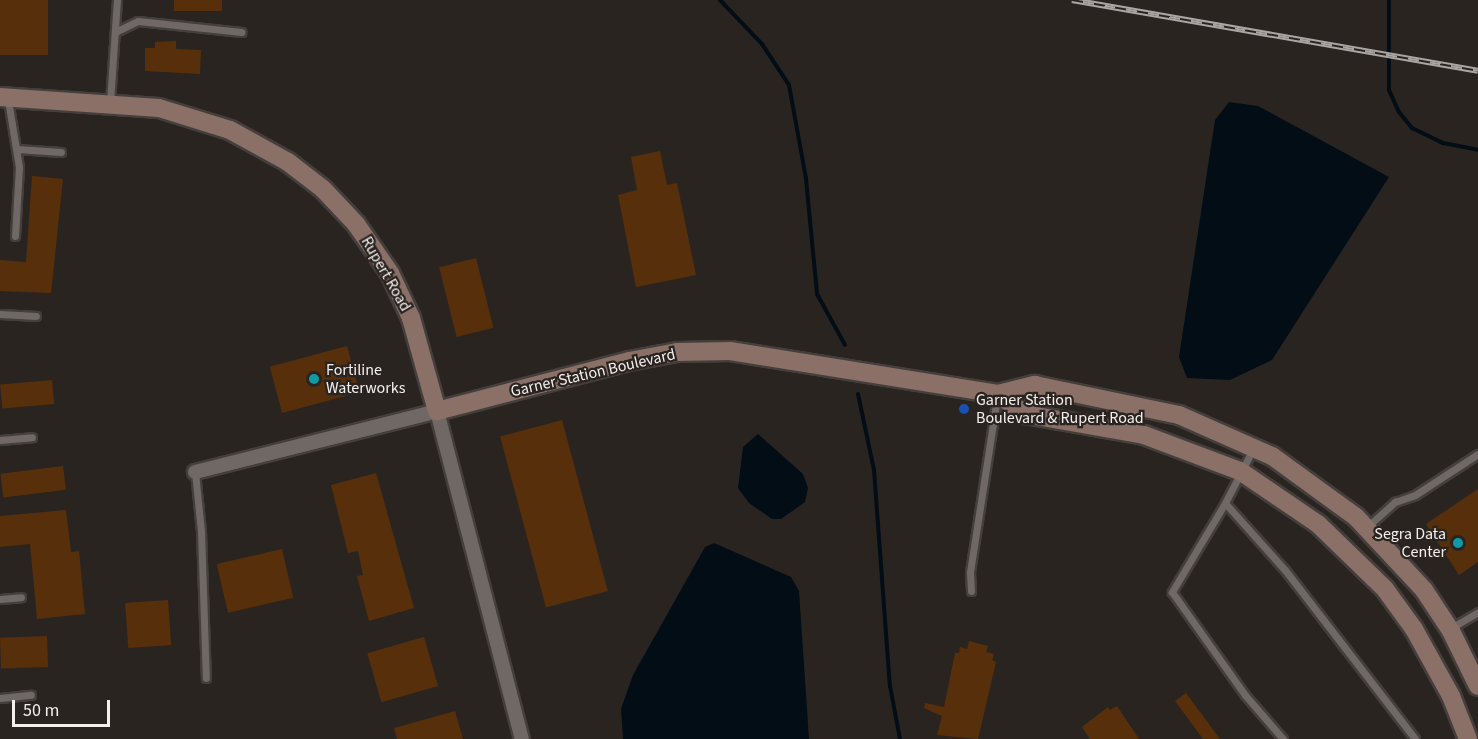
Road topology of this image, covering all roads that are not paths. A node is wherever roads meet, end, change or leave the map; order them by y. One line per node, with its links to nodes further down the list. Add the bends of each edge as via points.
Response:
1 (117, 0): 2 (lane)
2 (115, 32): 3 (lane, via 138,21); 5 (lane)
3 (241, 32)
4 (4, 97): 5 (street, Rupert Road); 6 (lane)
5 (110, 102): 12 (street, Rupert Road, via 159,108 230,130 274,153 323,189 356,224 398,287 411,318)
6 (17, 149): 7 (lane); 8 (lane)
7 (61, 152)
8 (15, 236)
9 (0, 314): 10 (lane)
10 (36, 316)
11 (998, 394): 12 (street, Garner Station Boulevard, via 798,359 730,351 677,352); 15 (street, Garner Station Boulevard, via 1035,385 1140,404 1179,414); 17 (street, Garner Station Boulevard, via 1025,414 1144,435); 21 (lane, via 970,572)
12 (437, 411): 18 (street, Garner Station Boulevard); 30 (street, Rupert Road)
13 (32, 437): 14 (lane)
14 (0, 440)
15 (1254, 446): 17 (lane); 20 (street, Garner Station Boulevard, via 1317,485)
16 (1478, 454): 20 (lane, via 1415,495 1395,502)
17 (1240, 471): 19 (lane); 33 (street, Garner Station Boulevard, via 1318,524 1385,589 1438,670)
18 (195, 472): 26 (lane)
19 (1225, 503): 31 (lane, via 1172,592 1245,695); 32 (lane, via 1285,570)
20 (1366, 527): 25 (street, Garner Station Boulevard, via 1424,590)
21 (971, 591)
22 (21, 597): 23 (lane)
23 (0, 599)
24 (1478, 612): 25 (lane)
25 (1449, 629): 27 (street, Garner Station Boulevard)
26 (206, 678)
27 (1478, 686)
28 (31, 695): 29 (lane)
29 (0, 698)
30 (522, 739)
31 (1283, 739)
32 (1415, 739)
33 (1468, 739)

